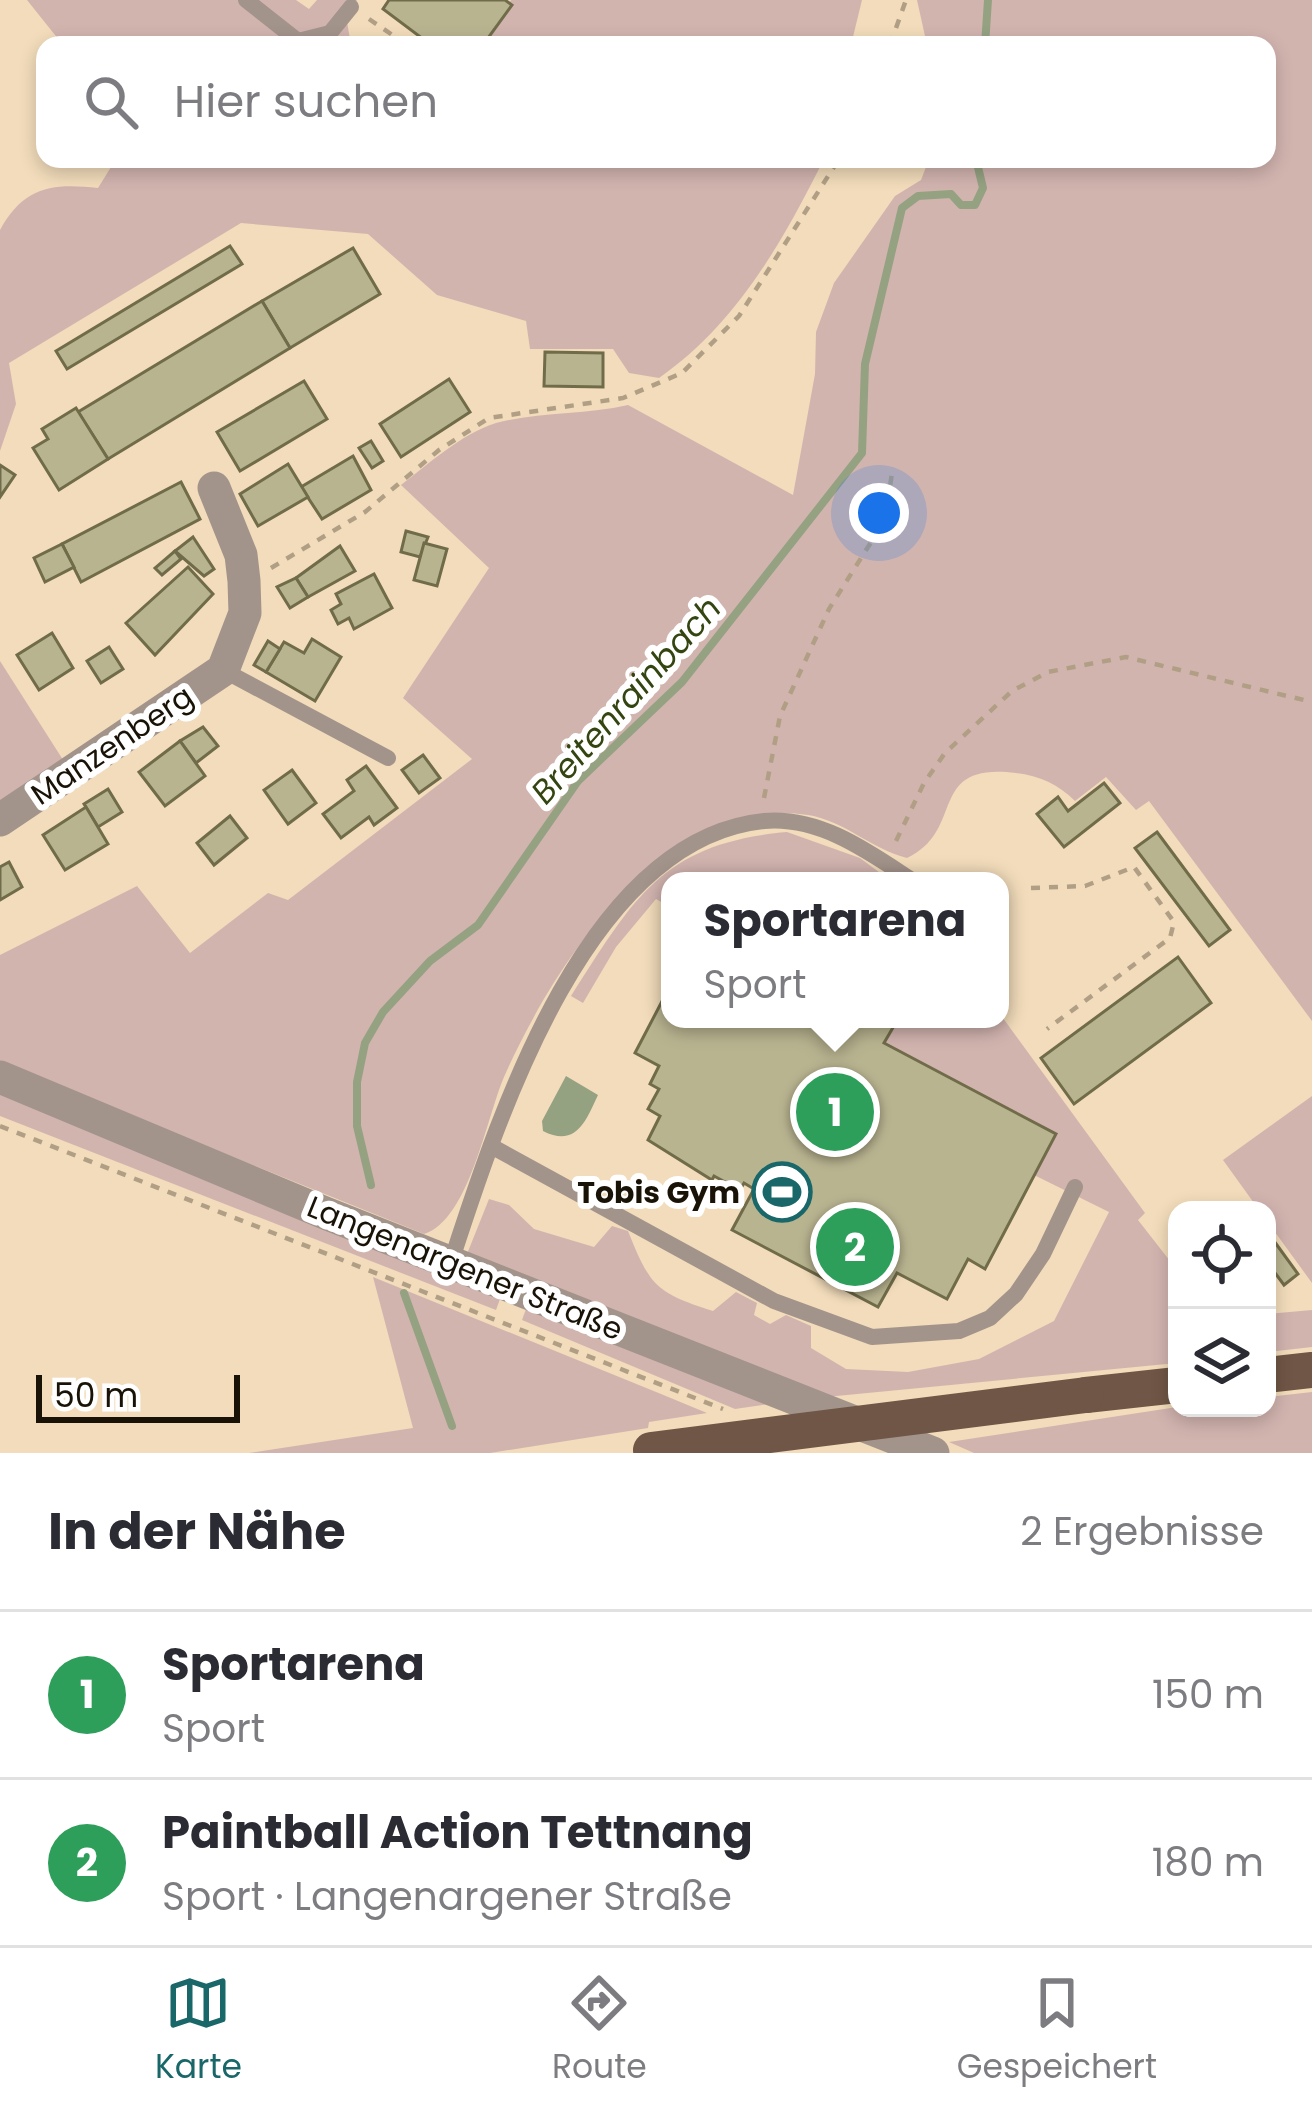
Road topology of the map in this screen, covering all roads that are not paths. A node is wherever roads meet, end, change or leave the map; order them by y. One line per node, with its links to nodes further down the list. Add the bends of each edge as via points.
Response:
1 (245, 0): 3 (lane)
2 (351, 7): 4 (lane)
3 (292, 36)
4 (318, 36)
5 (214, 488): 6 (street, Manzenberg, via 244,581 245,613)
6 (224, 670): 7 (lane, Manzenberg); 8 (street, Manzenberg)
7 (388, 758)
8 (0, 820)
9 (900, 872): 11 (lane, via 830,831 762,821 675,857 619,906 538,1031)
10 (0, 1077): 13 (street, Langenargener Straße)
11 (491, 1146): 12 (lane, via 774,1301 872,1337 959,1331 990,1318 1043,1254); 13 (lane)
12 (1075, 1187)
13 (451, 1262): 18 (street, Langenargener Straße)
14 (1312, 1370): 15 (main road)
15 (1276, 1374)
16 (1168, 1386): 17 (main road, bridge)
17 (642, 1452)
18 (933, 1453)

